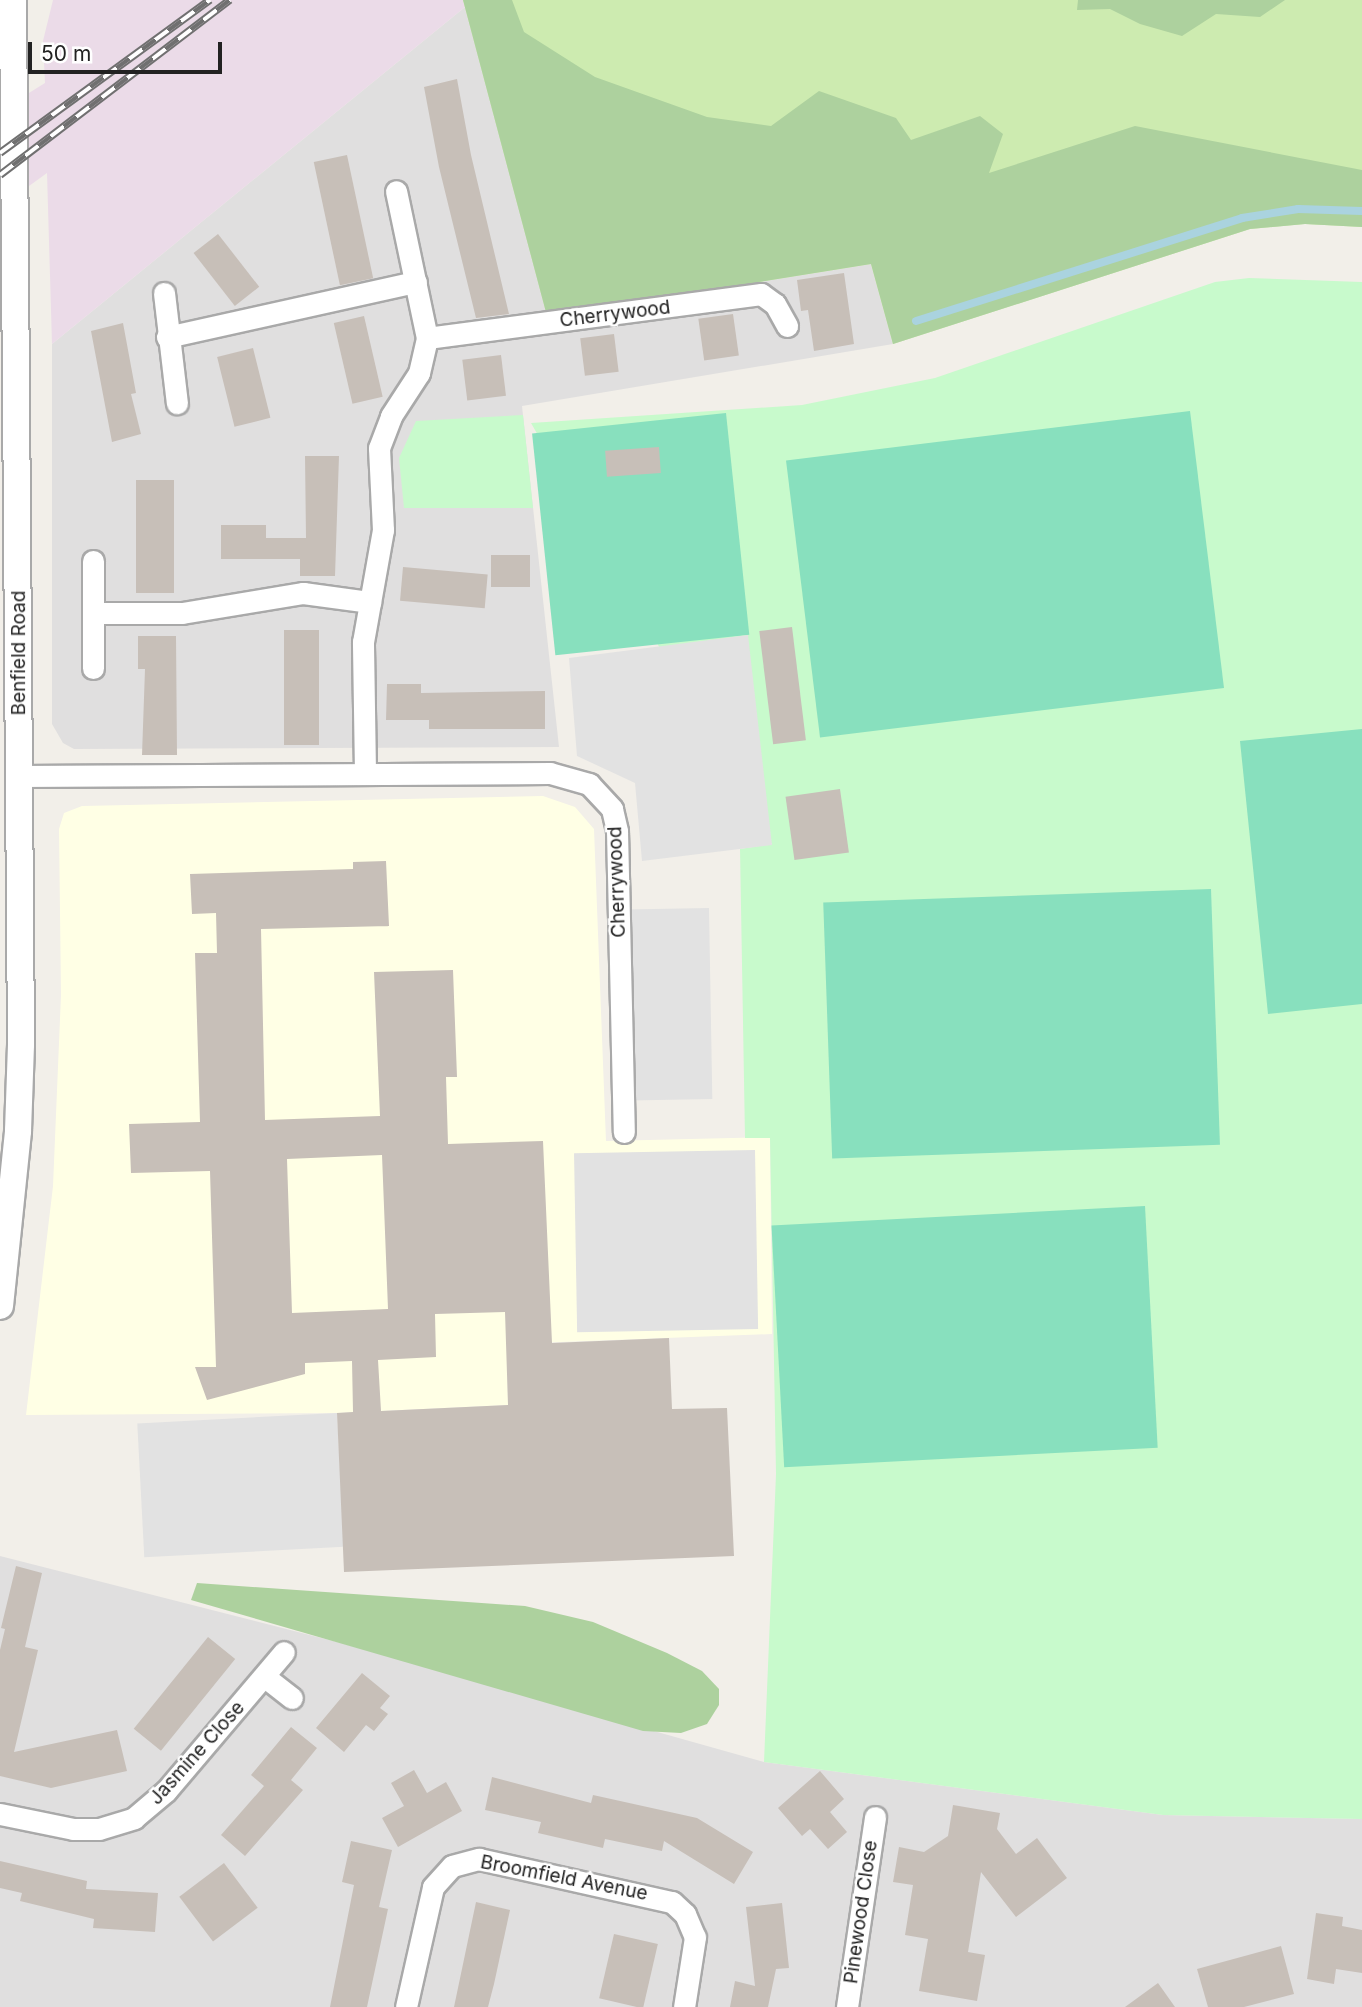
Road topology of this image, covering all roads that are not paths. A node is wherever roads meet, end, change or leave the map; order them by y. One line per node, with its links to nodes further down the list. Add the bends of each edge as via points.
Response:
1 (13, 0): 14 (street, Benfield Road)
2 (396, 191): 3 (street)
3 (416, 282): 6 (street); 7 (street)
4 (164, 293): 6 (street)
5 (787, 326): 7 (street, Cherrywood, via 775,304 761,294)
6 (167, 337): 8 (street)
7 (426, 338): 10 (street, via 419,373 391,416 379,448 382,550)
8 (177, 403)
9 (93, 561): 11 (street)
10 (370, 602): 11 (street, via 303,593 192,612); 13 (street, via 363,642)
11 (93, 613): 12 (street)
12 (93, 668)
13 (365, 772): 14 (street, Cherrywood); 15 (street, Cherrywood, via 550,772 589,784 607,801 617,831)
14 (19, 776): 16 (street, Benfield Road, via 20,1057)
15 (624, 1132)
16 (0, 1306)
17 (284, 1653): 18 (street, Jasmine Close)
18 (265, 1676): 19 (street); 20 (street, Jasmine Close, via 166,1791 134,1818 99,1829 73,1829)
19 (292, 1698)
20 (0, 1814)
21 (875, 1817): 24 (street, Pinewood Close)
22 (406, 2007): 23 (street, Broomfield Avenue, via 433,1887 452,1866 480,1859 672,1902 685,1914 695,1937)
23 (684, 2007)
24 (847, 2007)

